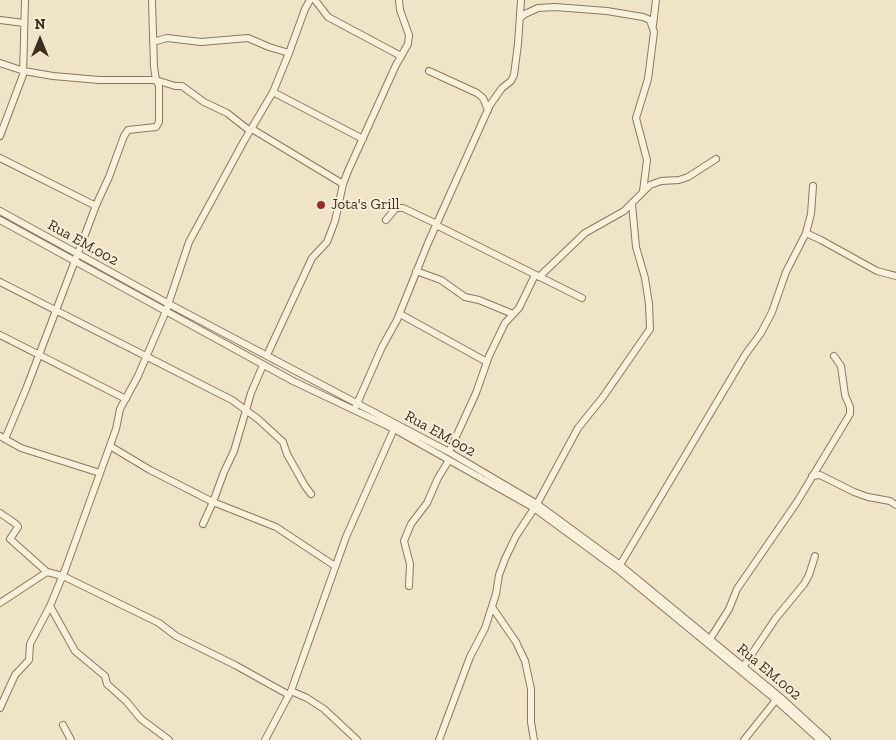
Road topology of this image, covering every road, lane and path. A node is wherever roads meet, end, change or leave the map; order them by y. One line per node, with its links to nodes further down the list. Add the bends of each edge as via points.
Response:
1 (25, 0): 10 (street)
2 (152, 0): 12 (street)
3 (310, 0): 13 (street)
4 (315, 0): 14 (street, via 328,17)
5 (399, 0): 14 (street, via 408,35 408,44)
6 (521, 0): 8 (street)
7 (656, 0): 11 (street)
8 (520, 18): 11 (street, via 538,8 578,8 643,17); 20 (street, via 514,75 495,96)
9 (0, 20): 10 (street)
10 (24, 23): 17 (street)
11 (653, 25): 30 (street, via 648,78 636,118 647,160)
12 (153, 42): 13 (street, via 167,38 201,42 248,38); 18 (street)
13 (289, 53): 19 (street)
14 (401, 56): 25 (street)
15 (0, 63): 17 (street)
16 (429, 71): 20 (street, via 476,93 483,98)
17 (24, 72): 18 (street, via 99,80); 22 (street)
18 (156, 80): 23 (street, via 185,87); 32 (street, via 159,86 158,125 128,130)
19 (273, 92): 23 (street); 25 (street)
20 (488, 112): 36 (street)
21 (0, 116): 22 (street)
22 (7, 119): 24 (street)
23 (251, 130): 28 (street); 44 (street, via 189,242)
24 (0, 136)
25 (363, 140): 28 (street)
26 (0, 158): 32 (street)
27 (716, 159): 30 (street, via 688,177 661,181)
28 (343, 184): 52 (street, via 327,242 312,258)
29 (813, 186): 37 (street)
30 (642, 191): 31 (street)
31 (632, 204): 40 (street, via 585,233); 69 (street, via 636,247 649,304 650,329 578,428)
32 (96, 206): 38 (street)
33 (0, 211): 38 (street, Rua EM.002)
34 (0, 220): 38 (street, Rua EM.002)
35 (386, 220): 36 (street, via 396,208 403,208)
36 (436, 224): 39 (street); 40 (street)
37 (806, 233): 41 (street, via 877,271); 73 (street, via 761,333)
38 (76, 258): 44 (street, Rua EM.002); 45 (street); 46 (street, Rua EM.002)
39 (416, 271): 47 (street); 48 (street, via 441,280 465,297)
40 (537, 276): 43 (street); 48 (street, via 519,308)
41 (896, 276)
42 (0, 282): 45 (street)
43 (582, 298)
44 (169, 304): 46 (street); 52 (street, Rua EM.002)
45 (56, 310): 50 (street); 51 (street)
46 (166, 311): 51 (street); 55 (street, Rua EM.002)
47 (400, 314): 54 (street); 57 (street)
48 (512, 314): 54 (street)
49 (0, 335): 50 (street)
50 (39, 355): 56 (street); 61 (street)
51 (147, 356): 56 (street); 59 (street, via 232,400)
52 (267, 356): 57 (street, Rua EM.002)
53 (834, 356): 65 (street, via 841,366 850,414)
54 (486, 362): 63 (street)
55 (263, 365): 58 (street, Rua EM.002); 59 (street)
56 (126, 399): 62 (street)
57 (357, 403): 58 (street); 63 (street, Rua EM.002)
58 (354, 410): 60 (street, Rua EM.002)
59 (246, 411): 66 (street, via 283,442); 67 (street)
60 (394, 429): 63 (street, Rua EM.002); 74 (street, via 359,505)
61 (2, 438): 64 (street, via 20,448)
62 (110, 446): 64 (street); 67 (street)
63 (449, 456): 69 (street, Rua EM.002); 77 (street, via 427,503 404,541 410,564)
64 (100, 473): 76 (street)
65 (812, 476): 68 (street, via 820,475 854,492); 81 (street, via 737,589)
66 (311, 494)
67 (213, 502): 71 (street); 74 (street, via 276,527)
68 (896, 504)
69 (536, 506): 73 (street, Rua EM.002); 80 (street, via 505,558); 86 (street, Rua EM.002)
70 (0, 513): 75 (street, via 18,527 10,539)
71 (203, 524)
72 (815, 556): 82 (street, via 804,584)
73 (620, 565): 81 (street, Rua EM.002)
74 (336, 566): 84 (street)
75 (47, 572): 76 (street); 78 (street)
76 (63, 576): 79 (street); 84 (street)
77 (409, 586)
78 (0, 603)
79 (50, 606): 85 (street, via 30,644 29,660 15,675); 90 (street, via 75,651 105,676 107,684 141,719)
80 (492, 608): 93 (street); 94 (street, via 525,661 531,689)
81 (710, 640): 82 (street, Rua EM.002)
82 (743, 667): 97 (street, Rua EM.002)
83 (0, 690): 85 (street)
84 (290, 693): 91 (street); 92 (street, via 307,698)
85 (4, 698): 87 (street)
86 (776, 700): 95 (street); 96 (street, Rua EM.002)
87 (0, 708)
88 (63, 725): 89 (street)
89 (71, 740)
90 (169, 740)
91 (265, 740)
92 (357, 740)
93 (439, 740)
94 (534, 740)
95 (744, 740)
96 (820, 740)
97 (827, 740)

